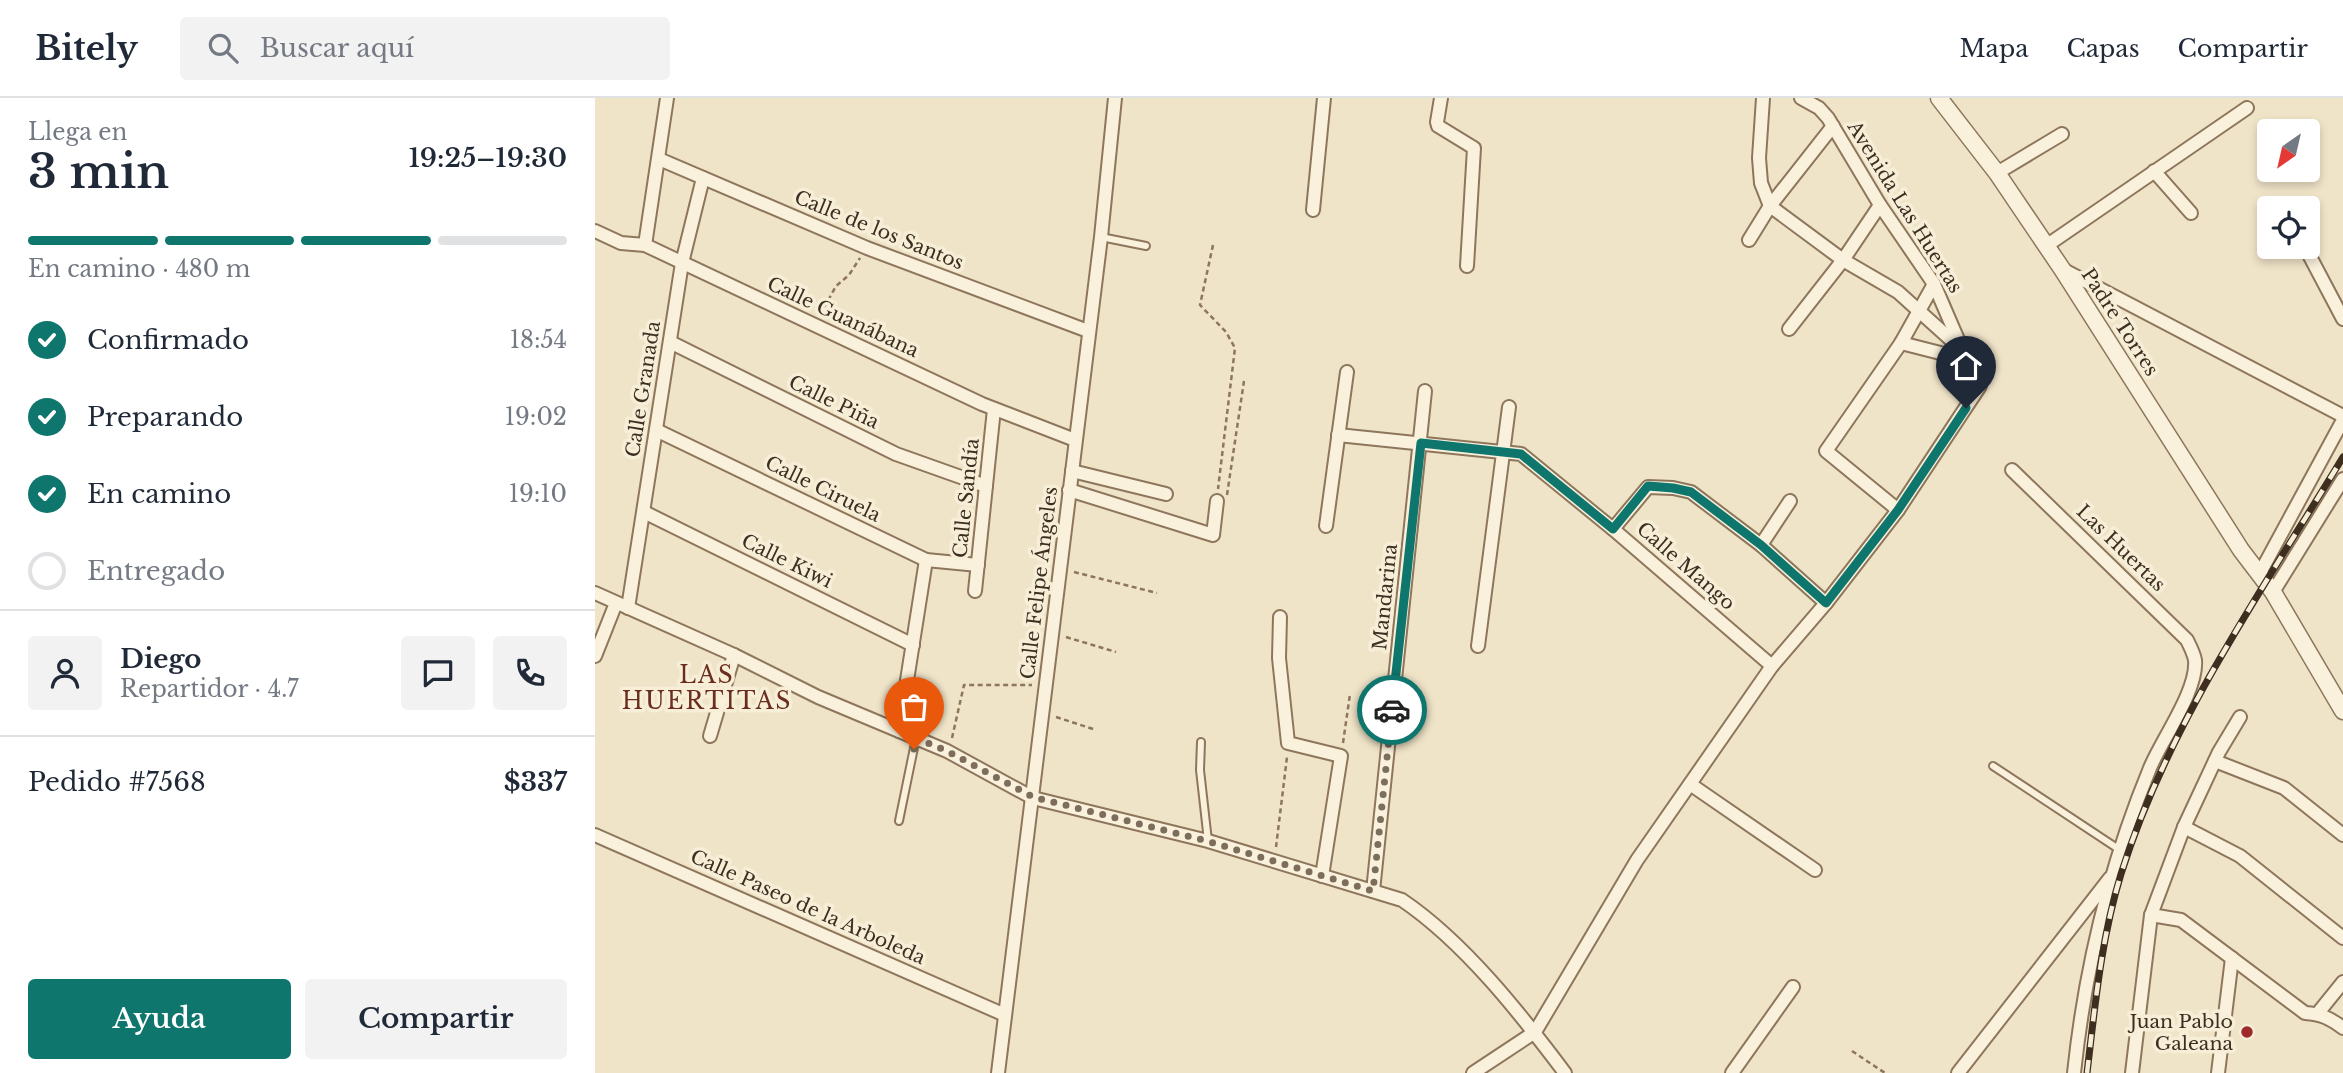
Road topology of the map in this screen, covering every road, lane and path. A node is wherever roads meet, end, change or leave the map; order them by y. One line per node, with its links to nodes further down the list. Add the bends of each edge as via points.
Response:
1 (667, 98): 11 (street)
2 (1115, 98): 20 (street, Calle Felipe Ángeles)
3 (1324, 98): 17 (street)
4 (1441, 98): 30 (street, via 1439,126 1474,148)
5 (1763, 98): 16 (street, via 1759,158 1761,183)
6 (1801, 98): 9 (street, Avenida Las Huertas, via 1819,108)
7 (1939, 98): 13 (street, Padre Torres)
8 (2247, 108): 12 (street)
9 (1833, 126): 15 (street, Avenida Las Huertas); 16 (street)
10 (2062, 134): 13 (street)
11 (659, 159): 14 (street, Calle de los Santos); 22 (street)
12 (2154, 171): 18 (street); 25 (street)
13 (1997, 173): 25 (street, Padre Torres)
14 (703, 178): 26 (street, Calle de los Santos); 29 (street, Calle Granada)
15 (1880, 205): 28 (street); 32 (street, Avenida Las Huertas)
16 (1770, 206): 21 (street); 28 (street)
17 (1313, 210)
18 (2191, 214)
19 (595, 232): 22 (street, Calle Guanábana, via 621,243)
20 (1101, 237): 24 (lane); 37 (street, Calle Felipe Ángeles)
21 (1749, 240)
22 (645, 245): 29 (street, Calle Guanábana)
23 (1213, 245): 59 (path, via 1200,305 1235,348)
24 (1146, 246)
25 (2046, 246): 31 (street, Padre Torres)
26 (867, 248): 35 (path, via 836,286); 37 (street, Calle de los Santos)
27 (2311, 259): 34 (street)
28 (1843, 260): 33 (street); 36 (street)
29 (682, 262): 35 (street, Calle Guanábana); 38 (street, Calle Granada)
30 (1467, 266)
31 (2061, 269): 47 (street); 69 (street, Padre Torres)
32 (1934, 284): 33 (street); 40 (street, Avenida Las Huertas)
33 (1919, 309): 39 (street); 40 (street)
34 (2343, 319)
35 (815, 324): 46 (street, Calle Guanábana)
36 (1789, 329)
37 (1088, 331): 50 (street, Calle Felipe Ángeles)
38 (670, 342): 48 (street, Calle Granada); 56 (street, Calle Piña, via 896,454)
39 (1901, 343): 41 (street); 61 (street, via 1826,451)
40 (1962, 349): 41 (street, Avenida Las Huertas)
41 (1971, 363): 61 (street, Avenida Las Huertas, via 1980,386)
42 (1347, 372): 49 (street)
43 (1244, 381): 59 (path, via 1226,500)
44 (1425, 391): 51 (street, Mandarina)
45 (1509, 407): 52 (street)
46 (994, 409): 50 (street, Calle Guanábana); 56 (street, Calle Sandía)
47 (2343, 418): 69 (street)
48 (656, 430): 62 (street, Calle Granada); 66 (street, Calle Ciruela)
49 (1338, 435): 51 (street, Calle Mango); 63 (street)
50 (1075, 440): 54 (street, Calle Felipe Ángeles)
51 (1421, 443): 52 (street, Calle Mango); 111 (street, Mandarina)
52 (1504, 452): 64 (street, Calle Mango, via 1521,454 1538,465); 79 (street)
53 (2012, 470): 106 (street, Las Huertas, via 2187,640 2195,660 2190,687 2151,766)
54 (1072, 471): 57 (street, Calle Felipe Ángeles); 58 (street)
55 (2343, 479): 71 (street)
56 (986, 486): 67 (street, Calle Sandía)
57 (1069, 490): 59 (street, via 1213,535); 68 (street, Calle Felipe Ángeles)
58 (1166, 494)
59 (1217, 501)
60 (1790, 501): 65 (street)
61 (1898, 510): 74 (street)
62 (644, 512): 75 (street, Calle Granada); 78 (street, Calle Kiwi)
63 (1326, 526)
64 (1613, 529): 65 (street, via 1648,486 1673,488 1691,492); 83 (street, Calle Mango)
65 (1761, 545): 74 (street)
66 (926, 559): 67 (street, Calle Ciruela); 78 (street, Calle Sandía)
67 (978, 565): 70 (street, Calle Sandía)
68 (1061, 569): 73 (path); 77 (street, Calle Felipe Ángeles)
69 (2260, 573): 71 (street, Padre Torres)
70 (975, 591)
71 (2273, 592): 86 (street, Padre Torres)
72 (595, 593): 75 (street)
73 (1157, 593)
74 (1826, 603): 83 (street)
75 (622, 606): 81 (street); 82 (street, Calle Granada)
76 (1280, 617): 94 (street, via 1279,658)
77 (1053, 634): 80 (path); 87 (street, Calle Felipe Ángeles)
78 (913, 645): 90 (street, Calle Sandía)
79 (1478, 646)
80 (1116, 652)
81 (734, 655): 90 (street); 91 (street)
82 (595, 656)
83 (1772, 666): 99 (street)
84 (1032, 685): 95 (path, via 964,685)
85 (1350, 694): 96 (path)
86 (2343, 711)
87 (1043, 712): 89 (path); 100 (street, Calle Felipe Ángeles)
88 (2240, 717): 97 (street)
89 (1096, 730)
90 (899, 731): 92 (street)
91 (709, 736)
92 (916, 738): 95 (street); 101 (lane)
93 (1201, 742): 105 (lane)
94 (1288, 743): 96 (street); 107 (path)
95 (947, 751): 100 (street)
96 (1341, 756): 110 (street)
97 (2215, 761): 102 (street); 104 (street, via 2284,788)
98 (1993, 766): 106 (lane)
99 (1690, 784): 108 (street); 120 (street, via 1637,860)
100 (1033, 797): 105 (street); 118 (street, Calle Felipe Ángeles)
101 (899, 821)
102 (2184, 827): 112 (street); 113 (street, via 2240,856)
103 (595, 835): 118 (street, Calle Paseo de la Arboleda)
104 (2343, 835)
105 (1207, 841): 107 (street)
106 (2120, 850): 109 (street)
107 (1275, 861): 110 (street)
108 (1815, 870)
109 (2112, 875): 127 (street); 128 (street, via 2081,1008)
110 (1322, 876): 111 (street)
111 (1373, 891): 120 (street, via 1402,900 1430,919)
112 (2151, 915): 114 (street, via 2181,920); 129 (street)
113 (2343, 938)
114 (2232, 958): 117 (street, via 2305,1013); 130 (street)
115 (2343, 982): 117 (street)
116 (1793, 987): 125 (street)
117 (2318, 1013): 119 (street)
118 (1006, 1015): 122 (street, Calle Felipe Ángeles)
119 (2343, 1028)
120 (1535, 1032): 123 (street); 124 (street)
121 (1852, 1051): 126 (path)
122 (998, 1073)
123 (1473, 1073)
124 (1565, 1073)
125 (1732, 1073)
126 (1885, 1073)
127 (1958, 1073)
128 (2074, 1073)
129 (2132, 1073)
130 (2218, 1073)

